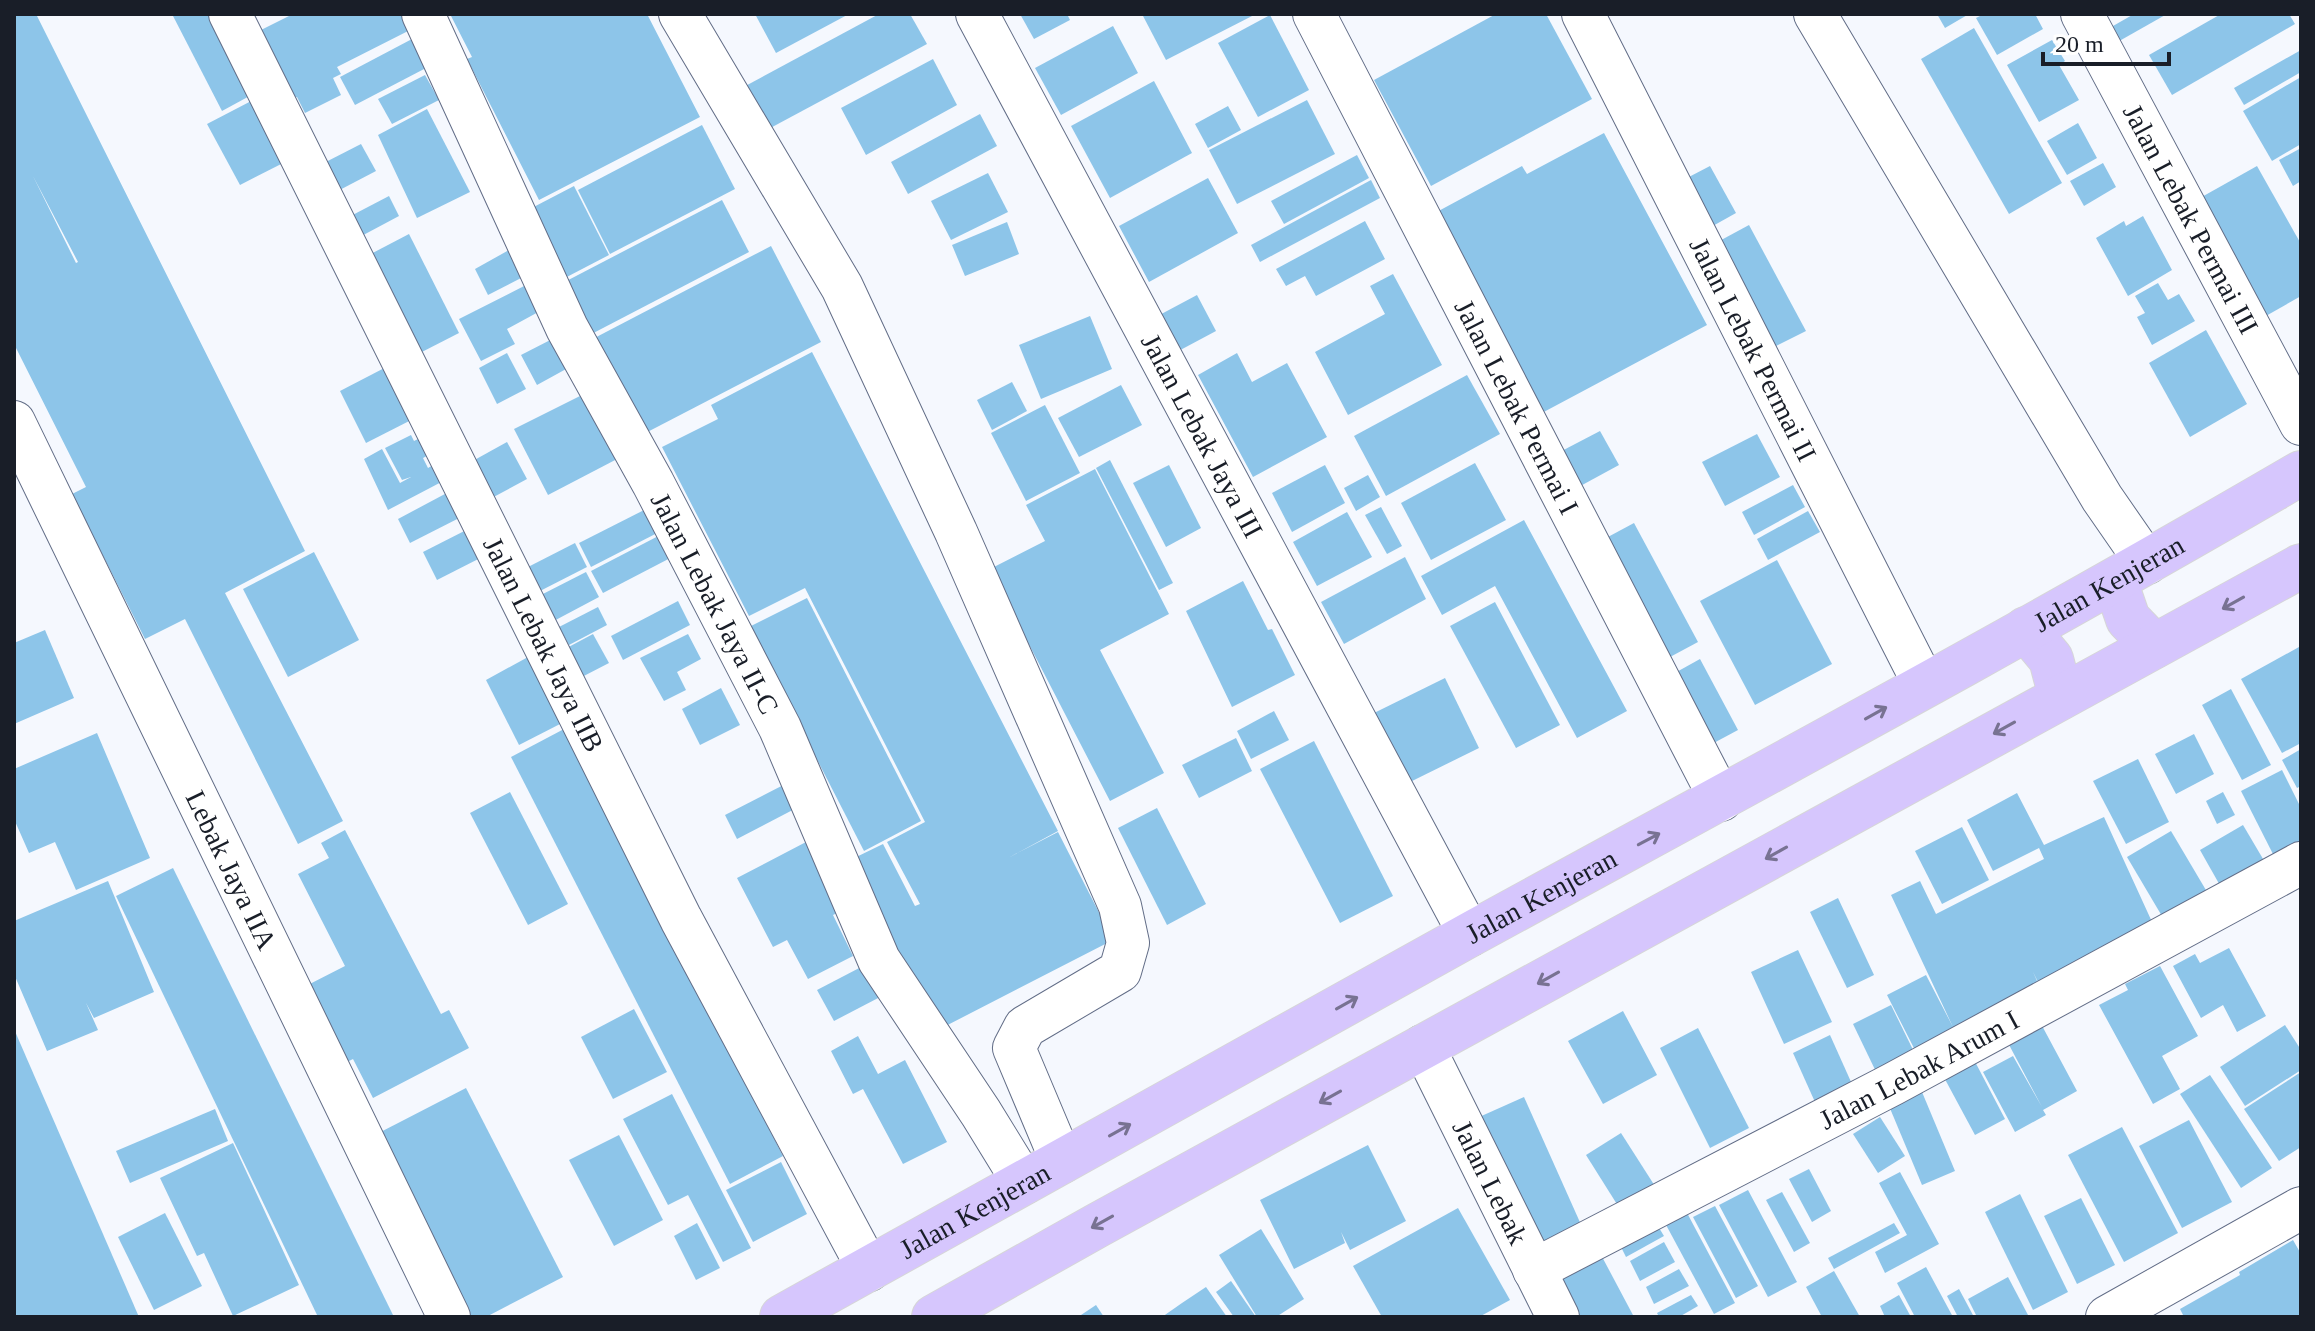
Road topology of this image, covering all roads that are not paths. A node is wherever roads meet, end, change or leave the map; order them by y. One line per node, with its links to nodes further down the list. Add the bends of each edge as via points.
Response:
1 (230, 14): 25 (street, Jalan Lebak Jaya IIB, via 681,919)
2 (423, 14): 23 (street, Jalan Lebak Jaya II-C, via 567,328 780,728 879,960)
3 (680, 14): 22 (street, via 842,287 1120,906 1128,943 1120,971 1025,1027 1014,1048)
4 (977, 14): 20 (street, Jalan Lebak Jaya III)
5 (1314, 14): 18 (street, Jalan Lebak Permai I)
6 (1583, 14): 16 (street, Jalan Lebak Permai II)
7 (1815, 14): 13 (street, via 2102,498)
8 (2082, 14): 10 (street, Jalan Lebak Permai III)
9 (14, 422): 27 (street, Lebak Jaya IIA)
10 (2301, 424)
11 (2301, 473): 13 (main road, Jalan Kenjeran)
12 (2301, 566): 15 (main road, one-way to 15)
13 (2131, 572): 14 (main road, Jalan Kenjeran); 15 (main road, via 2128,619)
14 (2026, 629): 16 (main road, Jalan Kenjeran); 17 (main road, via 2051,659)
15 (2154, 646): 17 (main road)
16 (1925, 686): 18 (main road, Jalan Kenjeran, one-way to 16)
17 (2061, 697): 21 (main road, one-way to 21)
18 (1721, 800): 20 (main road, Jalan Kenjeran, one-way to 18)
19 (2301, 863): 26 (street, Jalan Lebak Arum I)
20 (1470, 935): 22 (main road, Jalan Kenjeran, one-way to 20)
21 (1423, 1046): 26 (street, Jalan Lebak); 29 (main road, one-way to 29)
22 (1062, 1162): 23 (main road, Jalan Kenjeran)
23 (1024, 1183): 25 (main road, Jalan Kenjeran)
24 (2301, 1208): 31 (street)
25 (869, 1270): 28 (main road, Jalan Kenjeran)
26 (1534, 1270): 30 (street, Jalan Lebak)
27 (449, 1317)
28 (782, 1317)
29 (934, 1317)
30 (1558, 1317)
31 (2107, 1317)

